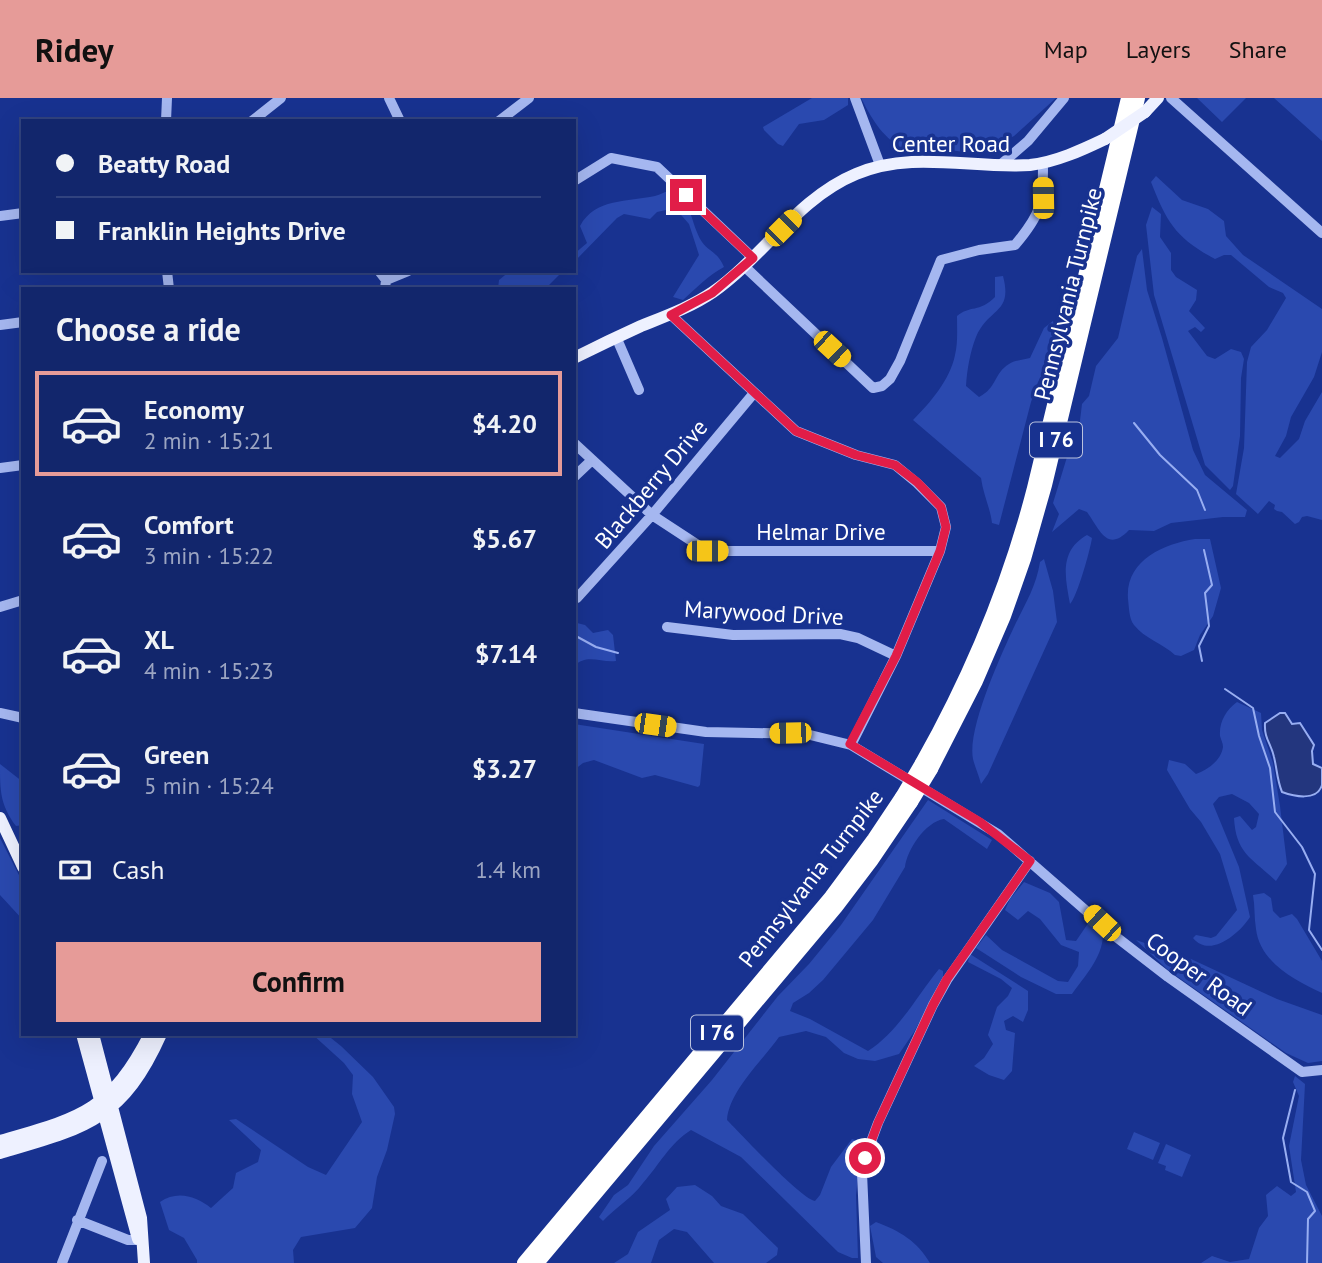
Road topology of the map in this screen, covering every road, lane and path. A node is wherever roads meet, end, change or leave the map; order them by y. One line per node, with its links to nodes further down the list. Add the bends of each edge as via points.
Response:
1 (167, 98): 11 (street)
2 (281, 98): 12 (street)
3 (388, 98): 13 (street)
4 (529, 98): 14 (street)
5 (855, 98): 17 (street)
6 (1064, 98): 15 (street)
7 (1128, 98): 49 (highway, Pennsylvania Turnpike / I 76, via 1018,545 980,647)
8 (1138, 98): 49 (highway, Pennsylvania Turnpike / I 76, via 1024,559 976,681)
9 (1158, 98): 16 (main road, Center Road, bridge, via 1105,139)
10 (1171, 98): 22 (street)
11 (166, 119)
12 (255, 119)
13 (397, 119)
14 (502, 119)
15 (1028, 141): 16 (street, via 1027,158); 18 (street)
16 (1037, 164): 18 (main road, Center Road); 23 (street, via 1043,198 1034,223 1015,245 942,260 900,361 882,386 873,388)
17 (880, 165): 18 (main road, Center Road); 23 (main road, Center Road, via 814,199)
18 (999, 166)
19 (576, 180): 23 (street, via 611,158 657,167)
20 (21, 213): 21 (street)
21 (0, 216)
22 (1322, 233)
23 (749, 262): 26 (main road, Center Road, via 712,293)
24 (403, 273): 25 (street)
25 (384, 280)
26 (671, 315): 29 (main road, Center Road); 32 (street)
27 (21, 322): 28 (street)
28 (0, 325)
29 (617, 339): 30 (main road, Center Road); 31 (street)
30 (576, 357)
31 (639, 390)
32 (754, 393): 38 (street, Blackberry Drive); 39 (street, via 796,431 895,465 917,482 941,507 946,527)
33 (576, 445): 34 (street, Helmar Drive)
34 (592, 460): 37 (street); 38 (street, Helmar Drive)
35 (21, 465): 36 (street)
36 (0, 468)
37 (576, 475)
38 (652, 515): 39 (street, Helmar Drive, via 707,551); 40 (street, Blackberry Drive)
39 (940, 551): 44 (street)
40 (577, 598)
41 (21, 601): 42 (street)
42 (0, 607)
43 (667, 627): 44 (street, Marywood Drive, via 733,635 840,634)
44 (896, 656): 48 (street)
45 (0, 713): 47 (street)
46 (576, 713): 48 (street, Cooper Road, via 706,732 806,734)
47 (21, 718)
48 (850, 744): 52 (street, Cooper Road, via 980,822)
49 (926, 766): 50 (highway, Pennsylvania Turnpike / I 76, bridge)
50 (906, 799): 69 (highway, Pennsylvania Turnpike / I 76, via 831,897); 70 (highway, Pennsylvania Turnpike / I 76, via 871,861 836,907)
51 (0, 818): 53 (main road)
52 (1030, 861): 60 (street, Cooper Road, via 1168,977 1302,1072); 71 (street, via 947,979 878,1123 862,1174)
53 (21, 863)
54 (83, 1036): 61 (main road)
55 (94, 1036): 58 (main road)
56 (149, 1036): 59 (main road)
57 (160, 1036): 61 (main road, via 139,1077)
58 (102, 1067): 59 (main road, via 114,1075); 61 (main road)
59 (130, 1070): 61 (main road)
60 (1322, 1070)
61 (106, 1104): 62 (main road, via 61,1124); 63 (main road, via 71,1132); 66 (main road)
62 (0, 1141)
63 (0, 1153)
64 (102, 1160): 65 (street)
65 (77, 1220): 66 (street); 68 (street)
66 (141, 1241): 67 (main road)
67 (143, 1261)
68 (62, 1263)
69 (524, 1263)
70 (537, 1263)
71 (866, 1263)

